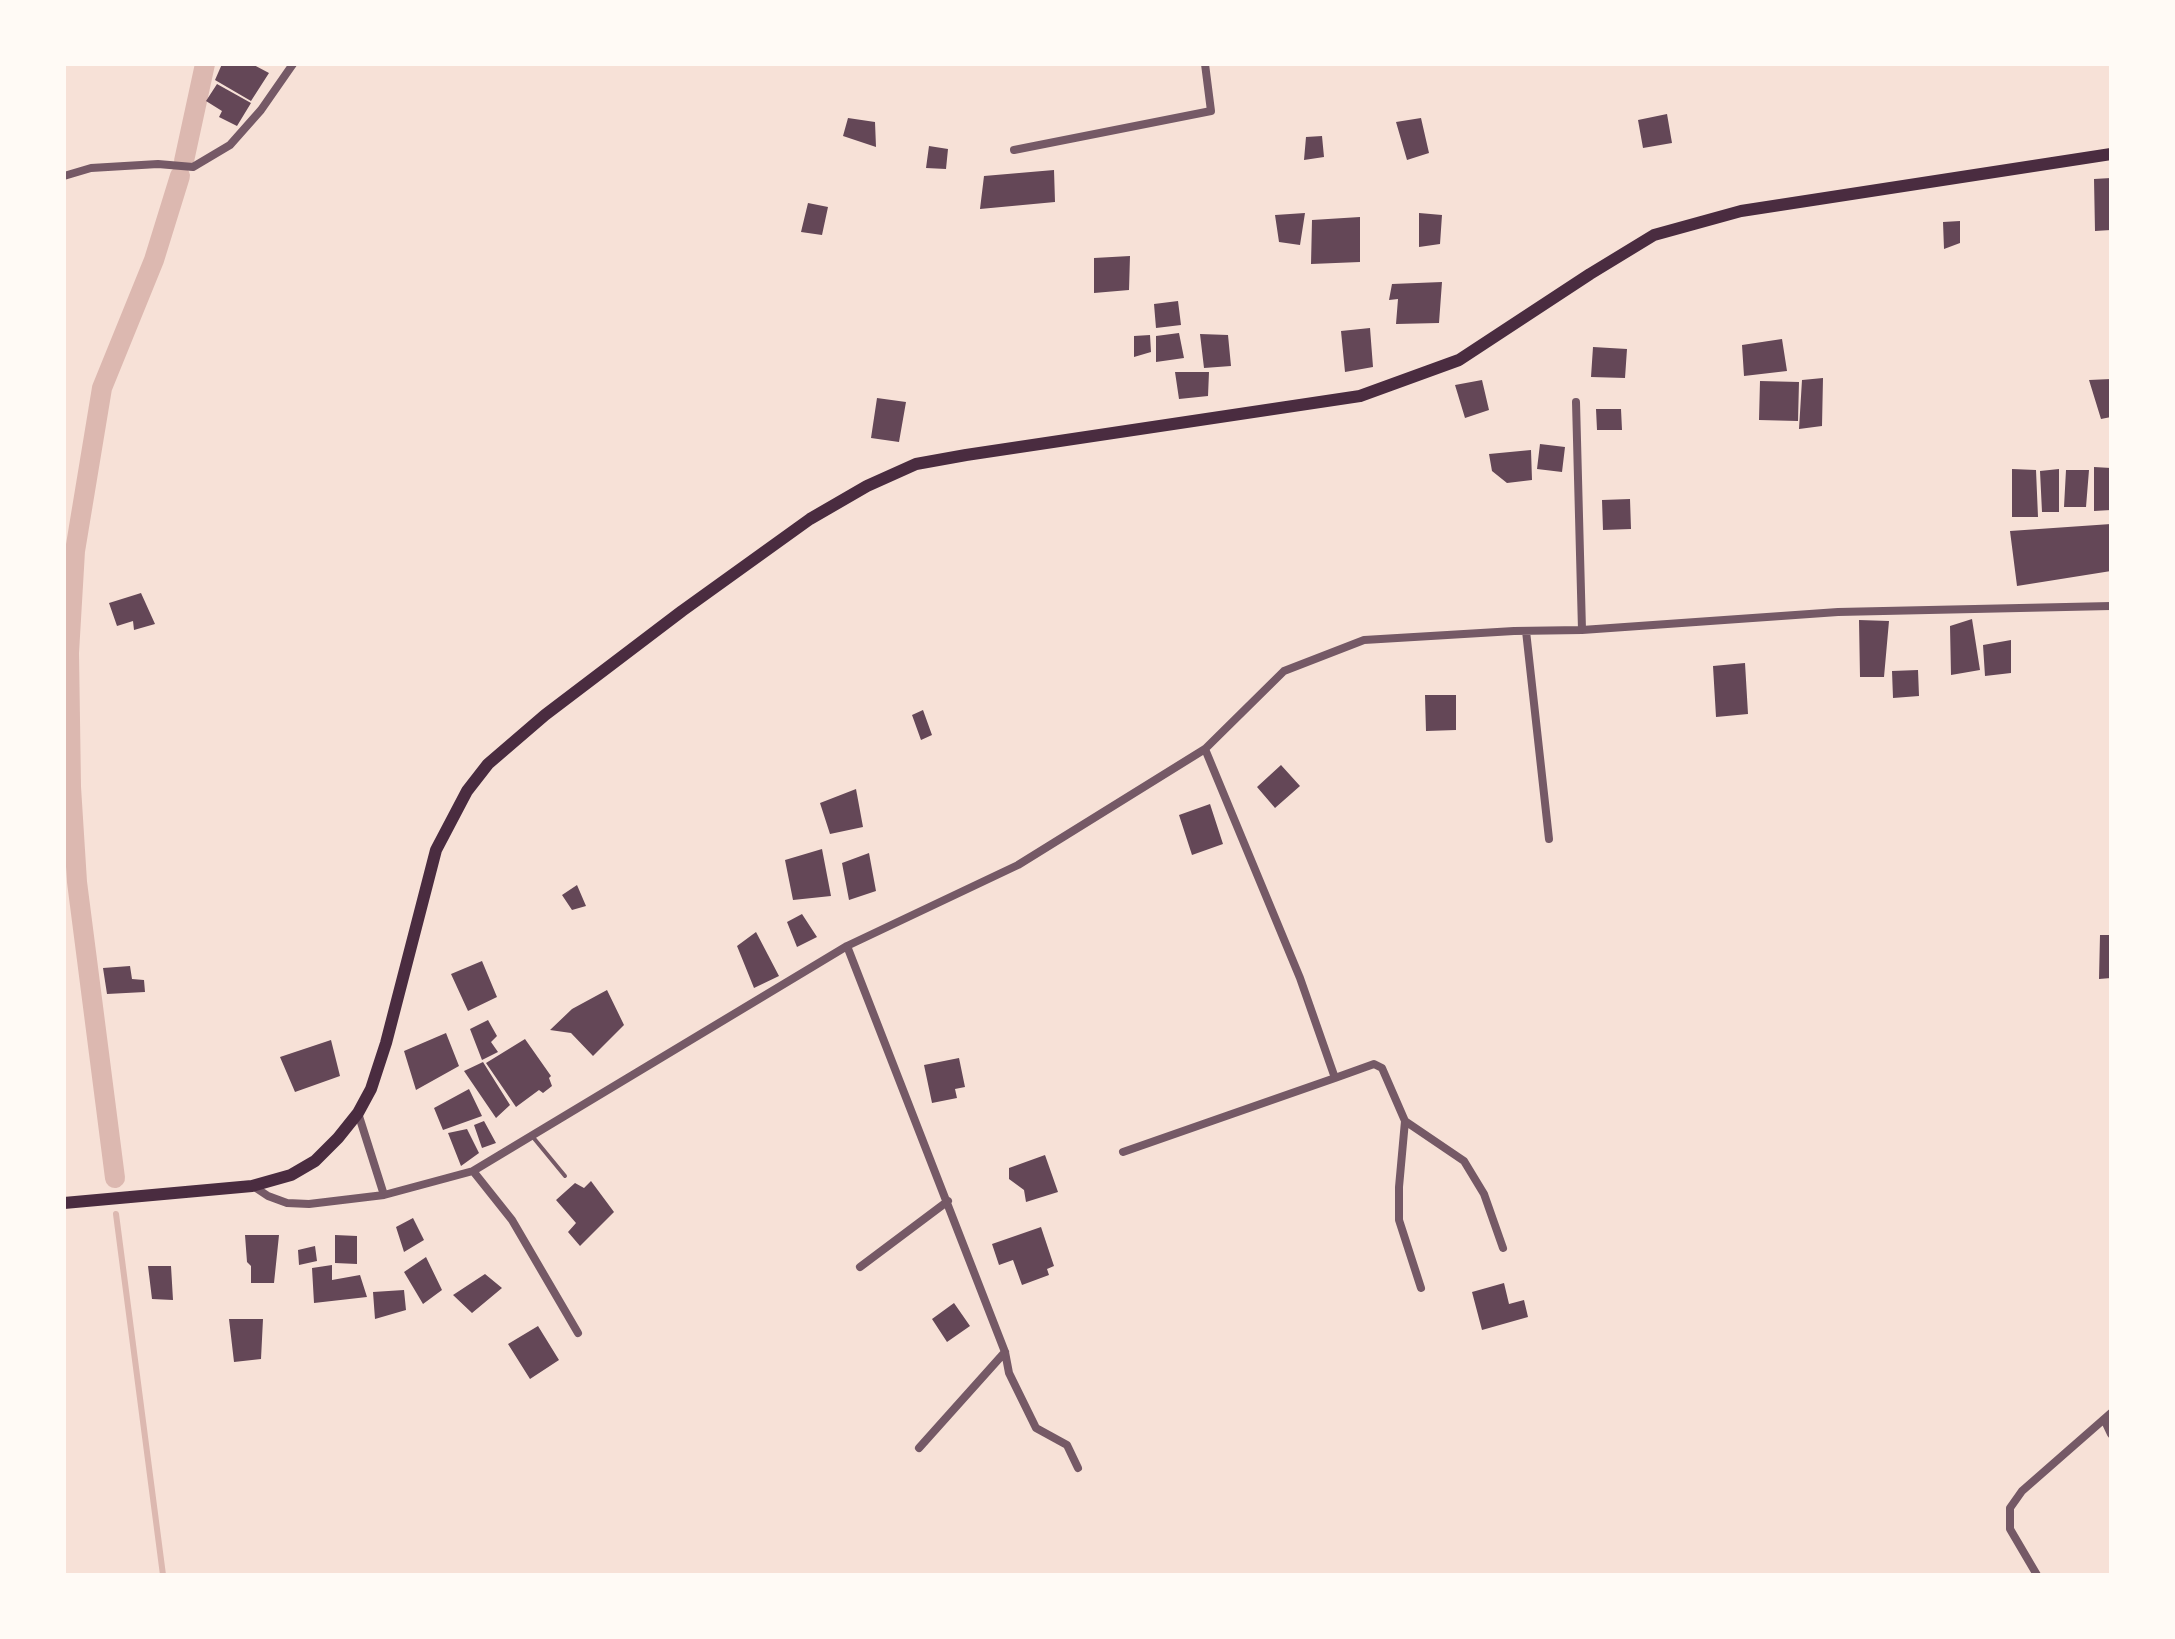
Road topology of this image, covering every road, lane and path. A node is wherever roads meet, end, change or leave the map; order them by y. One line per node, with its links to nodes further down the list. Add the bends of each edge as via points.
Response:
1 (293, 64): 5 (street, via 230,145 193,167 91,168)
2 (1205, 64): 3 (street, via 1211,111)
3 (1014, 150)
4 (2111, 154): 14 (main road, via 1741,211 1654,235 1459,360 1360,396 916,464 867,486 810,519 682,611 488,764 467,791 436,850 386,1043)
5 (64, 176)
6 (1576, 402): 8 (street)
7 (2111, 606): 8 (street, via 1838,612)
8 (1582, 630): 9 (street)
9 (1526, 631): 10 (street, via 1364,640 1324,654 1284,671); 11 (street)
10 (1205, 749): 12 (street, via 1018,865); 13 (street, via 1300,978)
11 (1549, 839)
12 (847, 946): 16 (street); 22 (street)
13 (1335, 1078): 15 (street, via 1374,1064 1382,1068); 17 (street)
14 (358, 1113): 20 (main road, via 315,1161 291,1175); 21 (street)
15 (1405, 1121): 24 (street, via 1464,1161 1484,1194); 26 (street, via 1399,1220)
16 (531, 1135): 18 (street); 19 (lane)
17 (1123, 1152)
18 (473, 1171): 21 (street); 27 (street, via 512,1220)
19 (565, 1176)
20 (252, 1186): 21 (street, via 287,1203); 23 (main road)
21 (384, 1195)
22 (948, 1201): 25 (street); 28 (street)
23 (64, 1203)
24 (1503, 1248)
25 (860, 1267)
26 (1421, 1288)
27 (578, 1333)
28 (1005, 1352): 31 (street); 32 (street, via 1009,1373 1036,1428 1067,1445)
29 (2107, 1416): 30 (street); 33 (street, via 2022,1491 2010,1508 2010,1529)
30 (2111, 1434)
31 (919, 1448)
32 (1078, 1468)
33 (2037, 1575)

